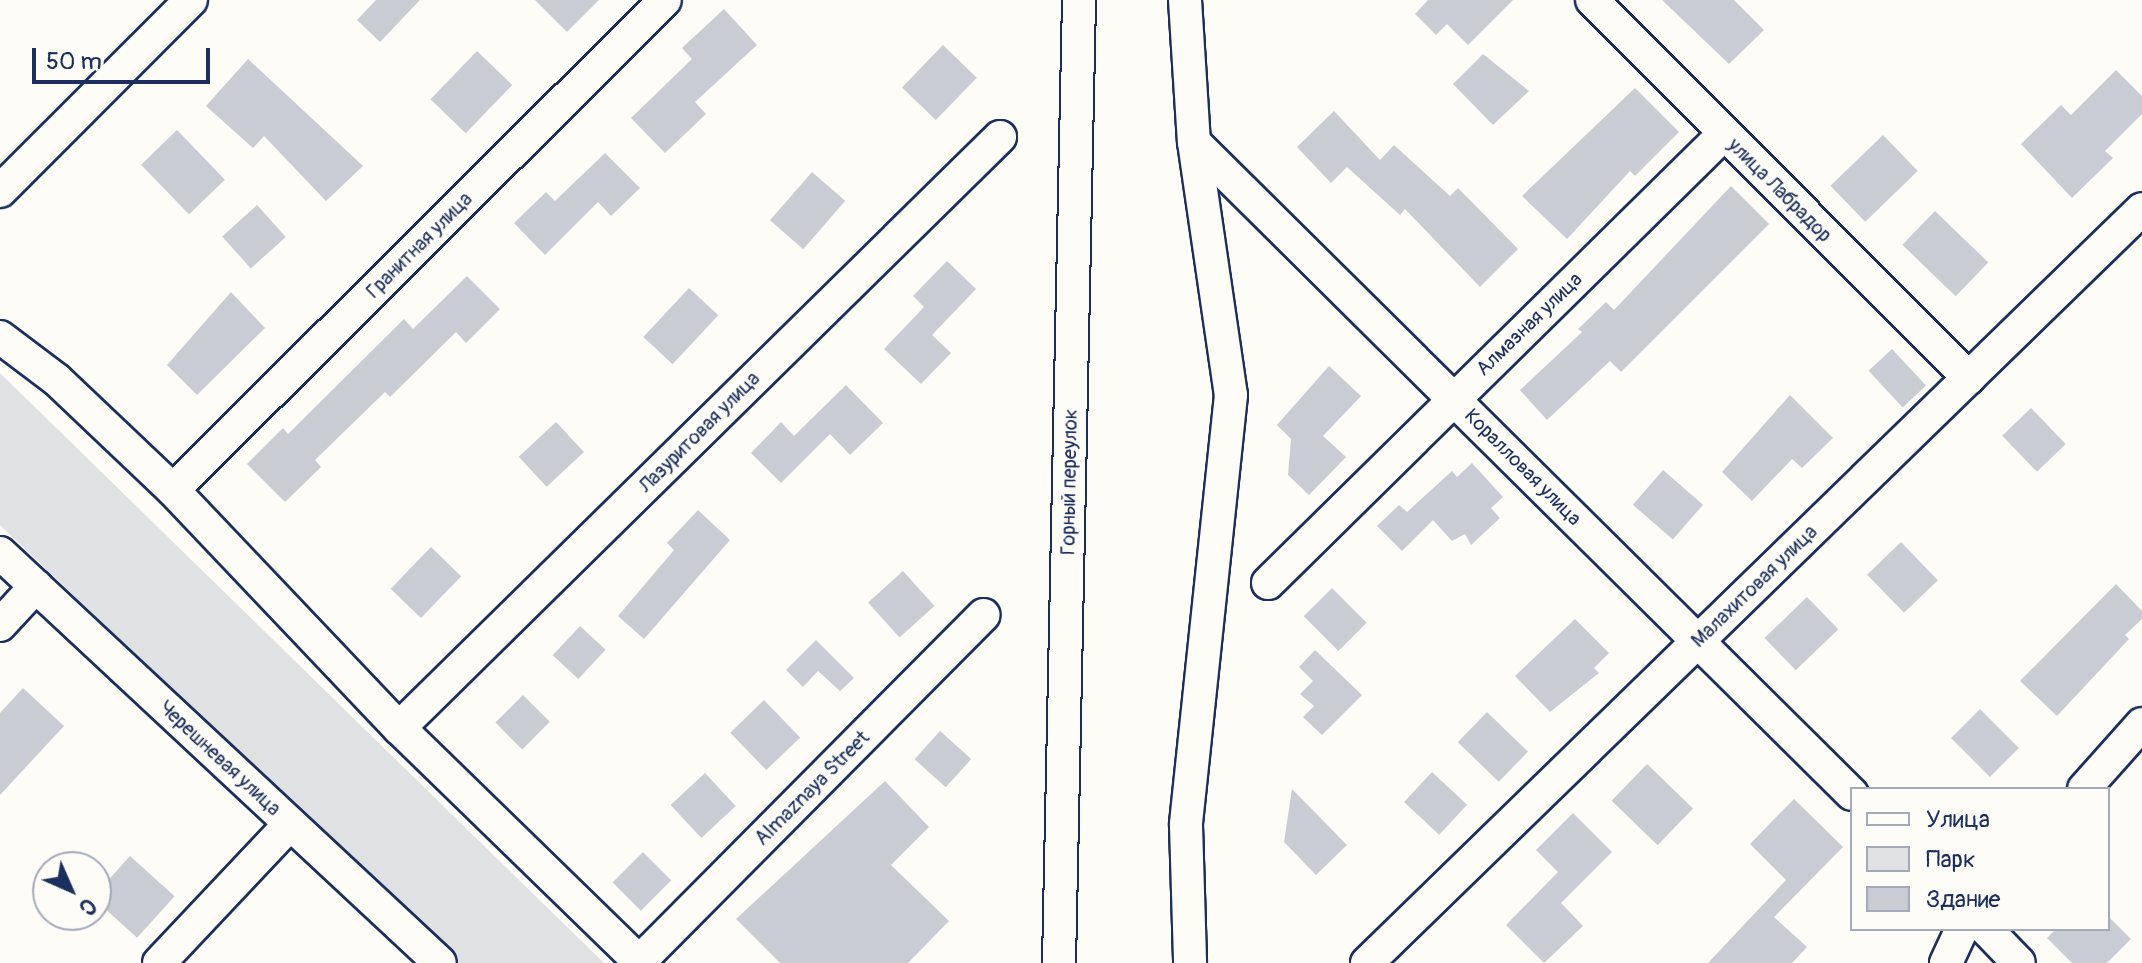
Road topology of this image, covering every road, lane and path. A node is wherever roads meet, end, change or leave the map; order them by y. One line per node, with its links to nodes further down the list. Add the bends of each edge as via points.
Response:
1 (191, 0): 9 (street)
2 (665, 0): 14 (street, Гранитная улица)
3 (1079, 0): 31 (street, Горный переулок)
4 (1185, 0): 8 (street)
5 (1592, 0): 6 (street, улица Лабрадор)
6 (1724, 134): 12 (street, улица Лабрадор); 13 (street, Алмазная улица)
7 (1000, 137): 22 (street, Лазуритовая улица)
8 (1194, 142): 13 (street, Коралловая улица); 32 (street, via 1231,395 1186,825)
9 (0, 191)
10 (2142, 209): 12 (street, Малахитовая улица)
11 (0, 337): 14 (street, via 57,380)
12 (1969, 378): 20 (street, Малахитовая улица)
13 (1453, 397): 16 (street, Алмазная улица); 20 (street, Коралловая улица)
14 (173, 490): 22 (street)
15 (0, 553): 17 (street, Черешневая улица)
16 (1268, 583)
17 (36, 586): 19 (street); 25 (street, Черешневая улица)
18 (984, 615): 28 (street, Almaznaya Street)
19 (0, 625)
20 (1698, 640): 24 (street, Коралловая улица); 33 (street, Малахитовая улица)
21 (2142, 724): 23 (street)
22 (399, 728): 28 (street)
23 (2086, 787)
24 (1850, 792)
25 (290, 824): 29 (street); 30 (street, Черешневая улица)
26 (1961, 931): 34 (street)
27 (1988, 931): 35 (street)
28 (640, 962)
29 (159, 963)
30 (440, 963)
31 (1059, 963)
32 (1190, 963)
33 (1367, 963)
34 (1946, 963)
35 (2019, 963)

